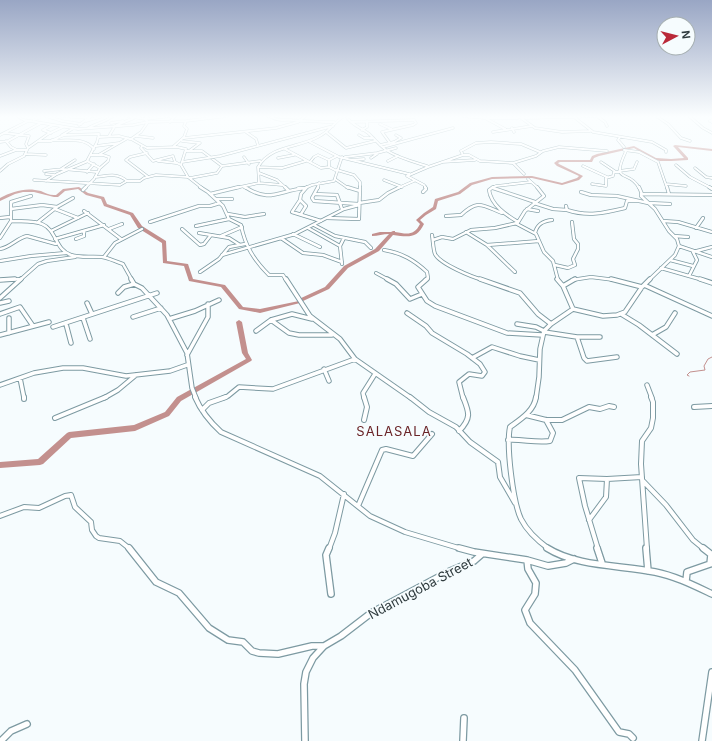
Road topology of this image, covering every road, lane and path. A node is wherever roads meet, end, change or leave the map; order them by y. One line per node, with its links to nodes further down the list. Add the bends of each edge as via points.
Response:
1 (15, 151): 20 (street)
2 (27, 151): 24 (street)
3 (93, 151): 27 (street)
4 (107, 151): 28 (street)
5 (144, 151): 22 (street)
6 (187, 151): 35 (street, via 202,151); 54 (street)
7 (238, 151): 35 (street)
8 (279, 151): 46 (street, via 270,153)
9 (287, 151): 29 (street)
10 (327, 151): 31 (street)
11 (388, 151): 23 (street); 32 (street)
12 (462, 151): 25 (street)
13 (537, 151): 21 (street)
14 (545, 151): 21 (street)
15 (602, 151): 16 (street)
16 (607, 151)
17 (625, 151): 70 (street)
18 (628, 151): 93 (street, via 638,152 658,162)
19 (0, 152): 20 (street)
20 (9, 152): 30 (street)
21 (540, 152): 52 (street)
22 (147, 153): 40 (street, via 151,160); 75 (street, via 126,160)
23 (377, 153): 34 (street); 37 (street)
24 (26, 154): 26 (street); 67 (street)
25 (464, 154): 43 (street); 48 (street)
26 (46, 155)
27 (91, 155): 28 (street); 44 (street)
28 (99, 155): 62 (street, via 110,158)
29 (294, 155): 36 (street); 47 (street)
30 (0, 156)
31 (337, 156): 34 (street); 41 (street)
32 (398, 156): 45 (street); 58 (street)
33 (244, 157): 55 (street)
34 (343, 157): 42 (street); 66 (street)
35 (211, 158): 54 (street); 57 (street)
36 (278, 158)
37 (371, 158)
38 (364, 159): 42 (street)
39 (75, 160): 64 (street)
40 (157, 160): 51 (street); 51 (street, via 173,156)
41 (330, 160): 47 (street, via 319,155 312,157); 61 (street)
42 (351, 160): 72 (street)
43 (475, 160): 48 (street); 52 (street)
44 (88, 161): 53 (street); 65 (street)
45 (388, 161)
46 (260, 162): 55 (street); 60 (street)
47 (308, 162): 60 (street, via 276,169); 61 (street, via 321,168)
48 (440, 162): 58 (street)
49 (601, 162): 70 (street)
50 (637, 162): 70 (street, via 634,169)
51 (176, 163): 54 (street)
52 (513, 163): 73 (street)
53 (94, 164): 62 (street); 68 (street)
54 (181, 164): 78 (street)
55 (249, 164): 57 (street)
56 (676, 165): 101 (street, via 690,177)
57 (222, 166): 78 (street, via 217,173)
58 (427, 166): 72 (street)
59 (583, 166): 77 (street)
60 (258, 167): 71 (street)
61 (329, 167): 66 (street)
62 (100, 168): 69 (street)
63 (695, 168): 79 (street, via 706,177)
64 (61, 169): 65 (street); 74 (street, via 53,168 45,172)
65 (66, 170): 68 (street); 74 (street)
66 (338, 170): 82 (street); 104 (street, via 357,178 360,182)
67 (0, 171)
68 (87, 172): 69 (street)
69 (97, 172): 76 (street)
70 (618, 172): 77 (street, via 614,172 613,177); 109 (street, via 636,182)
71 (259, 173): 90 (street); 95 (street)
72 (409, 174): 86 (street, via 407,176)
73 (524, 174)
74 (54, 175): 84 (street)
75 (147, 176): 78 (street); 85 (street, via 140,181)
76 (95, 177): 85 (street, via 120,175); 88 (street)
77 (607, 177): 92 (street, via 606,186)
78 (189, 178): 107 (street)
79 (712, 178)
80 (528, 179): 89 (street)
81 (34, 180): 84 (street)
82 (335, 180): 91 (street); 104 (street)
83 (384, 180): 98 (street)
84 (46, 181): 87 (street)
85 (128, 181): 88 (street, via 120,185)
86 (414, 181): 98 (street); 105 (street, via 424,185 426,189)
87 (58, 182): 88 (street); 94 (street)
88 (91, 182): 102 (street)
89 (531, 182): 99 (street); 122 (street, via 544,194)
90 (259, 183): 95 (street); 97 (street)
91 (319, 183): 100 (street); 108 (street)
92 (592, 184)
93 (666, 184): 96 (street); 110 (street)
94 (55, 185)
95 (283, 185): 103 (street)
96 (686, 186)
97 (244, 187): 103 (street, via 268,196 277,196); 107 (street)
98 (402, 187): 124 (street, via 375,202)
99 (492, 187): 122 (street); 135 (street, via 489,196)
100 (306, 188): 103 (street); 117 (street)
101 (712, 189)
102 (83, 190)
103 (289, 191)
104 (360, 191): 124 (street)
105 (423, 192)
106 (582, 192): 119 (street)
107 (210, 194): 115 (street)
108 (315, 194): 121 (street, via 337,195); 121 (street, via 312,198 317,202)
109 (642, 194): 110 (street); 123 (street, via 641,196)
110 (670, 194): 113 (street)
111 (712, 195): 113 (street)
112 (31, 196): 128 (street, via 13,201)
113 (707, 196): 118 (street)
114 (73, 198): 127 (street)
115 (216, 199): 116 (street); 120 (street)
116 (232, 199)
117 (300, 200): 138 (street, via 306,206); 138 (street, via 292,212)
118 (712, 200)
119 (637, 201): 123 (street); 131 (street, via 627,201 623,209 603,213 581,215)
120 (220, 203): 136 (street); 150 (street, via 199,206)
121 (339, 203): 124 (street); 130 (street)
122 (534, 203): 129 (street); 131 (street)
123 (649, 203): 125 (street); 148 (street)
124 (359, 204): 130 (street); 142 (street, via 359,219)
125 (670, 204)
126 (566, 206): 131 (street)
127 (56, 208): 128 (street, via 42,205); 141 (street); 149 (street)
128 (10, 209): 144 (street)
129 (527, 209): 133 (street); 151 (street)
130 (342, 210): 142 (street)
131 (567, 210)
132 (84, 211): 134 (street)
133 (538, 211)
134 (88, 213): 141 (street); 154 (street)
135 (502, 213): 139 (street, via 473,205 461,215); 151 (street)
136 (228, 214): 137 (street, via 245,217); 145 (street)
137 (264, 214)
138 (302, 214): 147 (street)
139 (446, 216)
140 (0, 218): 144 (street)
141 (78, 218): 163 (street)
142 (327, 218): 147 (street)
143 (703, 218): 159 (street)
144 (10, 219): 149 (street); 175 (street)
145 (229, 219): 156 (street); 157 (street)
146 (552, 220): 168 (street, via 538,225)
147 (321, 221): 155 (street)
148 (663, 221): 159 (street, via 678,222); 173 (street)
149 (38, 222): 163 (street)
150 (150, 222)
151 (517, 222): 165 (street); 168 (street)
152 (572, 222): 204 (street, via 574,239 578,244 573,259 575,265 568,268)
153 (122, 224): 160 (street)
154 (104, 225): 160 (street); 164 (street)
155 (314, 225): 158 (street); 177 (street)
156 (196, 226)
157 (242, 227): 172 (street); 184 (street, via 242,236)
158 (308, 228): 169 (street); 188 (street)
159 (696, 228): 166 (street)
160 (109, 229): 179 (street)
161 (142, 229): 179 (street)
162 (182, 229): 170 (street, via 200,245)
163 (51, 231): 180 (street)
164 (84, 231): 178 (street, via 84,236); 180 (street)
165 (466, 232): 181 (street, via 453,239 442,237); 186 (street)
166 (712, 232)
167 (199, 233): 170 (street)
168 (535, 233): 182 (street)
169 (293, 234): 176 (street); 190 (street)
170 (211, 235): 172 (street)
171 (432, 235): 181 (street)
172 (220, 236): 185 (street)
173 (674, 236): 174 (street); 189 (street)
174 (688, 237)
175 (0, 238)
176 (280, 238): 188 (street, via 303,253 327,256 342,263); 194 (street)
177 (344, 238): 188 (street); 192 (street, via 365,242)
178 (76, 239)
179 (121, 239): 201 (street)
180 (55, 240): 183 (street)
181 (433, 240): 244 (street, via 435,254 441,260 473,277 520,293 538,314)
182 (539, 242): 186 (street); 204 (street)
183 (56, 244): 193 (street, via 37,237 25,237 20,238 12,246); 197 (street)
184 (246, 244): 185 (street); 194 (street)
185 (240, 245): 187 (street)
186 (487, 245): 209 (street)
187 (235, 246): 194 (street); 198 (street, via 226,249)
188 (340, 246)
189 (679, 246): 196 (street); 202 (street)
190 (320, 247)
191 (712, 247): 196 (street)
192 (371, 248)
193 (0, 249)
194 (246, 249): 198 (street); 240 (street, via 267,273 283,276)
195 (384, 250): 219 (street, via 409,256 427,272 428,278 418,287)
196 (694, 250): 200 (street); 205 (street, via 696,260)
197 (66, 253): 199 (street); 203 (street)
198 (222, 255): 207 (street)
199 (78, 256): 201 (street); 211 (street, via 42,262)
200 (712, 257)
201 (104, 258): 214 (street, via 124,265)
202 (670, 260): 205 (street); 206 (street)
203 (0, 261)
204 (555, 265): 215 (street, via 557,280)
205 (693, 266): 210 (street)
206 (661, 268): 210 (street); 216 (street)
207 (200, 272)
208 (376, 272): 219 (street, via 396,284 409,298)
209 (515, 272)
210 (689, 276): 213 (street)
211 (22, 279): 212 (street); 221 (street)
212 (0, 280)
213 (712, 283)
214 (134, 284): 217 (street, via 124,287); 220 (street, via 142,288)
215 (563, 286): 216 (street, via 577,279 596,277); 228 (street)
216 (643, 286): 233 (street); 234 (street)
217 (118, 293)
218 (157, 293): 220 (street)
219 (422, 294): 249 (street, via 435,306 487,326 512,334)
220 (148, 296): 227 (street); 232 (street)
221 (0, 298)
222 (218, 300): 226 (street)
223 (9, 301): 225 (street)
224 (87, 303): 232 (street)
225 (0, 304)
226 (208, 304): 238 (street); 258 (street, via 208,317)
227 (161, 308): 235 (street); 238 (street)
228 (573, 309): 233 (street, via 603,316); 244 (street)
229 (408, 312): 260 (street, via 432,333)
230 (675, 313): 252 (street, via 669,326)
231 (0, 314): 245 (street, via 20,308)
232 (92, 314): 237 (street)
233 (621, 314): 252 (street)
234 (712, 316)
235 (133, 317)
236 (9, 318): 248 (street)
237 (83, 318): 242 (street); 255 (street)
238 (169, 319): 258 (street)
239 (271, 320): 240 (street, via 292,314); 247 (street); 251 (street, via 289,333)
240 (313, 320): 251 (street)
241 (48, 322): 245 (street)
242 (66, 324): 246 (street); 256 (street)
243 (517, 324): 249 (street, via 536,327)
244 (551, 324): 249 (street)
245 (33, 326): 248 (street)
246 (53, 327)
247 (256, 331)
248 (9, 333): 250 (street)
249 (543, 333): 253 (street); 262 (street)
250 (0, 335)
251 (332, 335): 261 (street, via 340,339)
252 (652, 335): 257 (street)
253 (577, 337): 254 (street); 259 (street, via 587,361)
254 (600, 337)
255 (90, 339)
256 (71, 342)
257 (678, 354)
258 (187, 356): 263 (street)
259 (617, 357)
260 (472, 358): 262 (street, via 492,347); 281 (street, via 485,372 482,376 469,374 459,382 458,386 469,413 466,425)
261 (355, 359): 264 (street); 266 (street)
262 (539, 360): 277 (street, via 535,404)
263 (187, 365): 265 (street, via 170,371); 276 (street, via 192,388)
264 (324, 369): 268 (street); 276 (street, via 273,389 239,387 228,396 209,403)
265 (136, 374): 267 (street, via 126,376 70,367); 278 (street, via 128,383 106,397)
266 (375, 374): 279 (street, via 363,393 366,407); 281 (street)
267 (20, 378): 269 (street); 272 (street)
268 (329, 382)
269 (1, 384): 271 (street)
270 (648, 385): 285 (street, via 654,412 651,428 642,441)
271 (0, 389)
272 (24, 399)
273 (712, 406): 275 (street)
274 (614, 407): 280 (street, via 589,407 566,419)
275 (694, 407)
276 (202, 410): 286 (street, via 221,432 320,476)
277 (526, 415): 280 (street); 283 (street, via 510,427)
278 (55, 418)
279 (364, 420)
280 (546, 420): 283 (street, via 553,433 550,441)
281 (460, 431): 288 (street, via 470,442 498,462 500,477)
282 (432, 434): 287 (street, via 413,456 382,450)
283 (508, 440): 288 (street)
284 (607, 479): 285 (street); 290 (street, via 608,497); 290 (street, via 579,478)
285 (642, 479): 292 (street, via 693,540); 296 (street)
286 (344, 494): 287 (street); 298 (street, via 335,533 326,555)
287 (358, 506): 291 (street, via 370,516 400,530)
288 (517, 506): 293 (street, via 521,519 542,544 556,553)
289 (0, 516): 300 (street, via 24,507 39,508 65,496 71,496 75,507 91,522 96,536 124,543 156,582 179,593 208,628 228,640 238,640 252,650 267,654)
290 (589, 520): 295 (street)
291 (482, 554): 294 (street); 300 (street, Ndamugoba Street, via 371,613)
292 (712, 555): 297 (street, via 710,564 687,572)
293 (574, 559): 294 (street, via 556,566); 295 (street)
294 (527, 560): 305 (street, via 528,569 536,583 535,594 525,610 530,623 575,670 614,727)
295 (602, 563): 296 (street)
296 (648, 571): 297 (street)
297 (686, 581): 299 (street)
298 (331, 594)
299 (712, 594)
300 (324, 646): 307 (street, Ndamugoba Street, via 306,672)
301 (712, 672): 302 (street)
302 (711, 694): 309 (street)
303 (464, 718): 308 (street)
304 (27, 724): 306 (street, via 11,731)
305 (633, 738)
306 (1, 741)
307 (305, 741)
308 (463, 741)
309 (702, 741)

